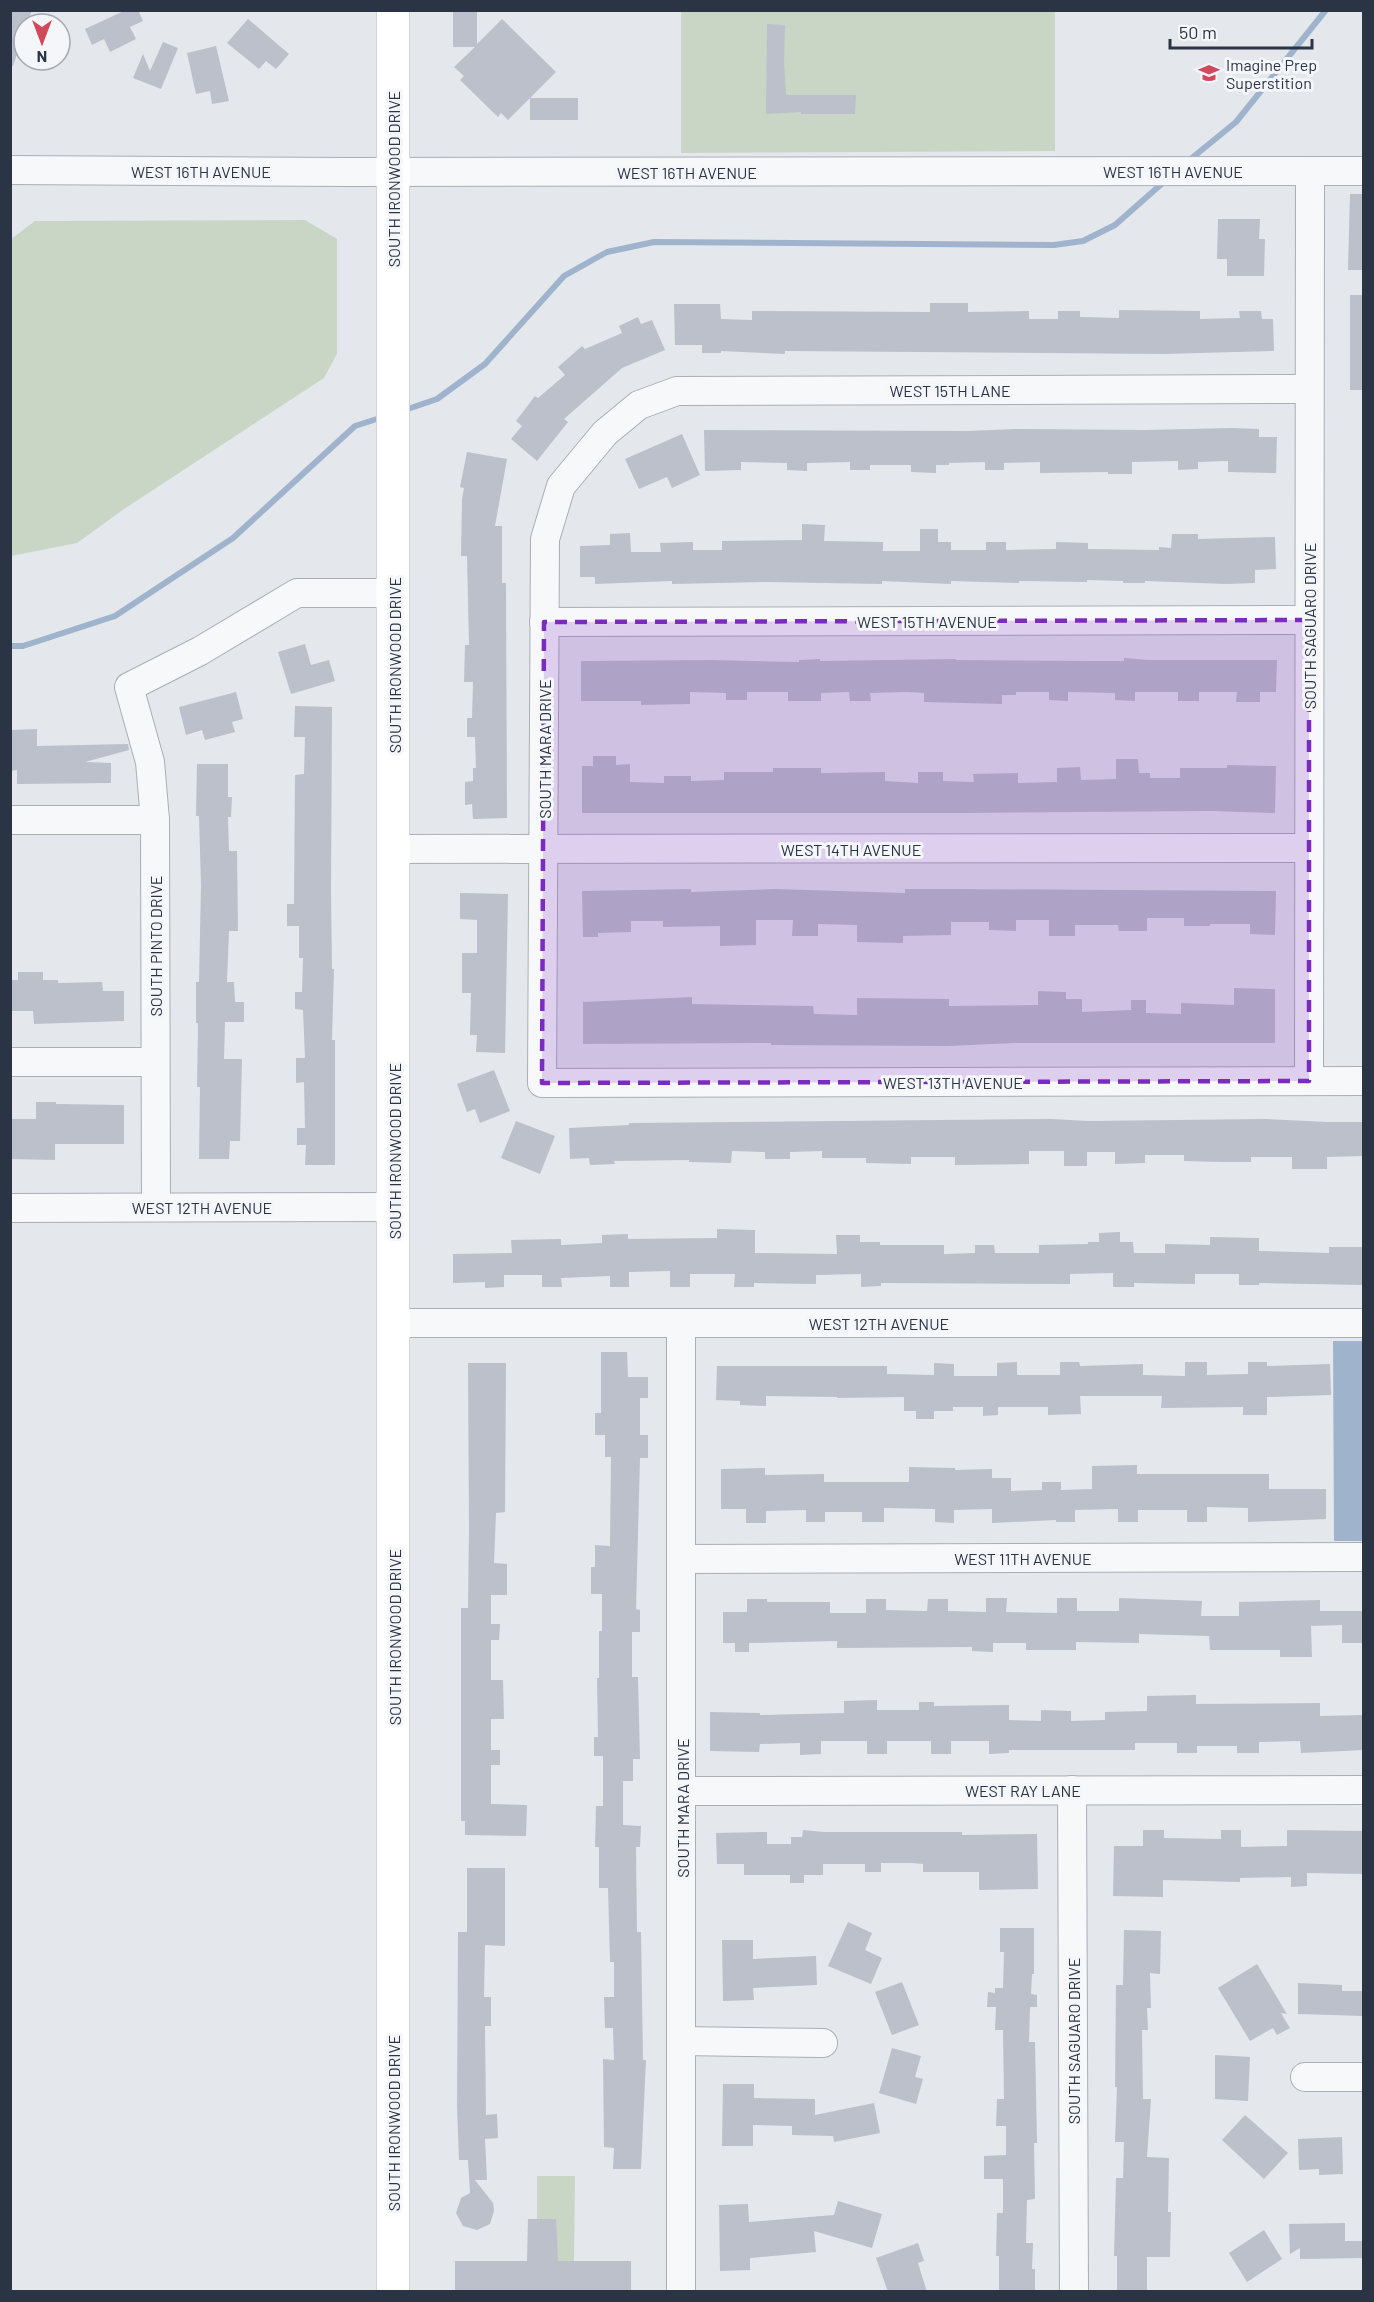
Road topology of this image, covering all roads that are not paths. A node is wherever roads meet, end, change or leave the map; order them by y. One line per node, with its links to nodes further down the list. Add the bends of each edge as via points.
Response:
1 (393, 10): 5 (main road, SOUTH IRONWOOD DRIVE)
2 (10, 170): 5 (street, WEST 16TH AVENUE)
3 (1310, 171): 4 (street, WEST 16TH AVENUE); 5 (street, WEST 16TH AVENUE); 6 (street, SOUTH SAGUARO DRIVE)
4 (1364, 171)
5 (393, 172): 8 (main road, SOUTH IRONWOOD DRIVE)
6 (1309, 389): 7 (street, WEST 15TH LANE, via 676,391 639,405); 9 (street, SOUTH SAGUARO DRIVE)
7 (605, 433): 10 (street, SOUTH MARA DRIVE, via 561,486 545,539)
8 (394, 593): 12 (street, SOUTH PINTO DRIVE, via 297,593 200,651 129,687 150,762); 14 (main road, SOUTH IRONWOOD DRIVE)
9 (1310, 620): 10 (street, WEST 15TH AVENUE); 13 (street, SOUTH SAGUARO DRIVE)
10 (544, 622): 15 (street, SOUTH MARA DRIVE)
11 (10, 820): 12 (street)
12 (155, 820): 17 (street, SOUTH PINTO DRIVE)
13 (1309, 848): 15 (street, WEST 14TH AVENUE); 18 (street, SOUTH SAGUARO DRIVE)
14 (393, 849): 15 (street, WEST 14TH AVENUE); 22 (main road, SOUTH IRONWOOD DRIVE)
15 (544, 849): 20 (street, SOUTH MARA DRIVE)
16 (10, 1062): 17 (street)
17 (155, 1062): 21 (street, SOUTH PINTO DRIVE)
18 (1310, 1081): 19 (street, WEST 13TH AVENUE); 20 (street, WEST 13TH AVENUE)
19 (1364, 1081)
20 (542, 1083)
21 (156, 1207): 22 (street, WEST 12TH AVENUE); 23 (street, WEST 12TH AVENUE)
22 (393, 1207): 24 (main road, SOUTH IRONWOOD DRIVE)
23 (10, 1208)
24 (394, 1323): 26 (street, WEST 12TH AVENUE); 36 (main road, SOUTH IRONWOOD DRIVE)
25 (1364, 1323): 26 (street, WEST 12TH AVENUE)
26 (681, 1324): 28 (street, SOUTH MARA DRIVE)
27 (1364, 1557): 28 (street, WEST 11TH AVENUE)
28 (682, 1559): 31 (street, SOUTH MARA DRIVE)
29 (1072, 1790): 30 (street, WEST RAY LANE); 31 (street, WEST RAY LANE); 38 (street, SOUTH SAGUARO DRIVE)
30 (1364, 1790)
31 (682, 1791): 32 (street, SOUTH MARA DRIVE)
32 (681, 2041): 33 (street); 37 (street, SOUTH MARA DRIVE)
33 (823, 2043)
34 (1364, 2077): 35 (street)
35 (1305, 2078)
36 (393, 2292)
37 (681, 2292)
38 (1074, 2292)

